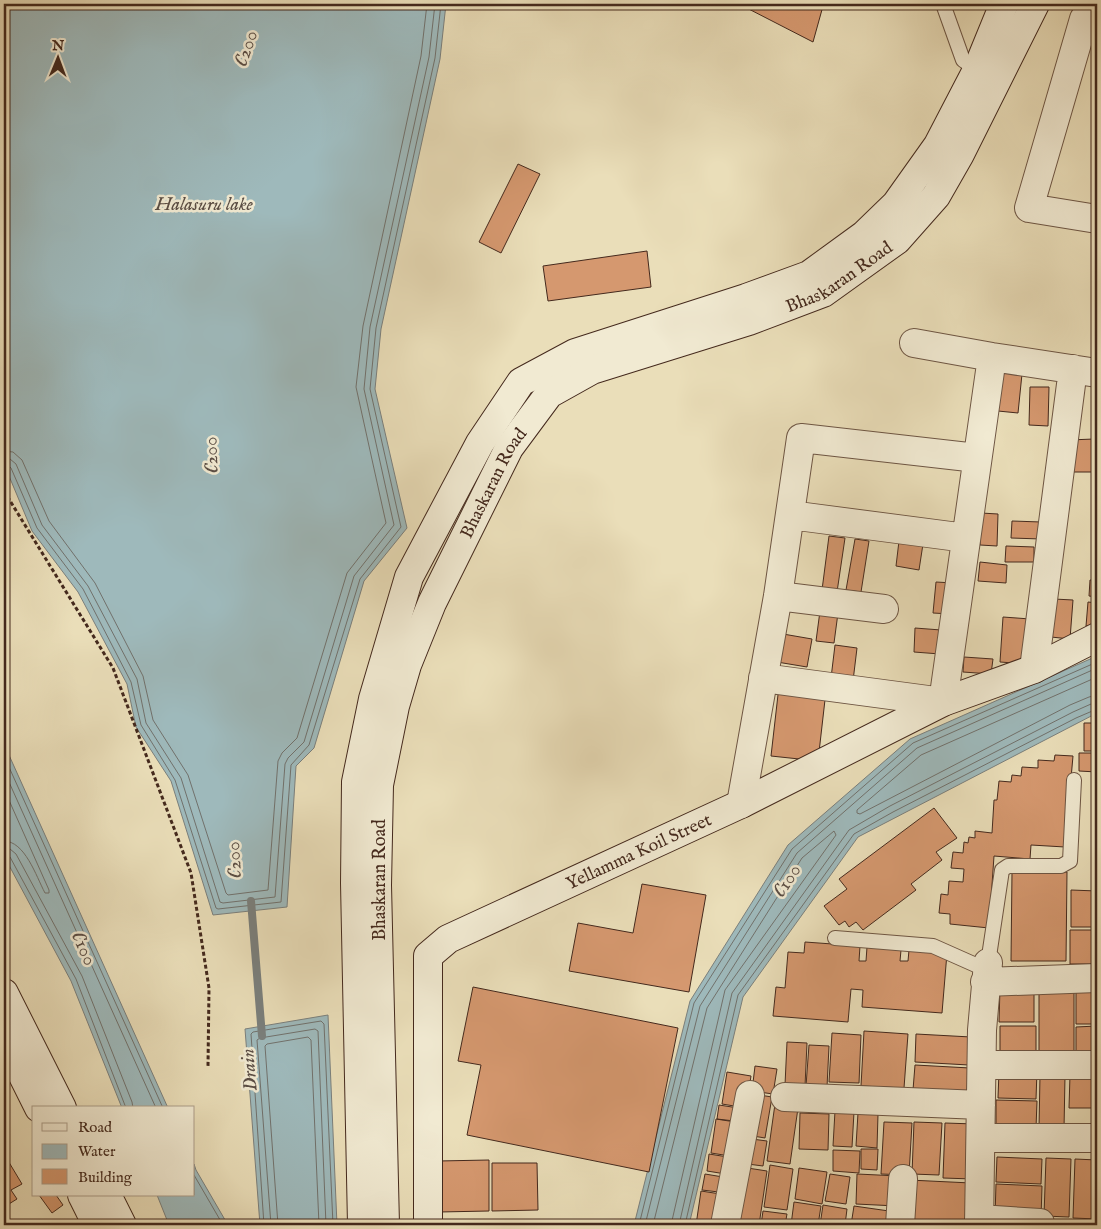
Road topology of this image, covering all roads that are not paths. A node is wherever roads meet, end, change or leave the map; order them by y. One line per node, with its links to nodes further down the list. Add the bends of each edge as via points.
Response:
1 (942, 4): 5 (lane, via 964,60)
2 (1004, 4): 5 (street, Bhaskaran Road)
3 (1035, 4): 10 (street, Bhaskaran Road, via 936,196 897,240 824,293 748,321 592,370 549,394)
4 (1097, 22): 6 (street, via 1084,19 1029,208)
5 (976, 70): 10 (street, Bhaskaran Road, via 938,145 896,204 864,235 809,275 575,353 521,382)
6 (1097, 219)
7 (914, 342): 8 (street)
8 (992, 357): 9 (street); 11 (street)
9 (1085, 371): 17 (street)
10 (496, 443): 42 (street, Bhaskaran Road, via 409,577 373,699 356,782); 43 (street, Bhaskaran Road, via 407,665 379,785)
11 (977, 458): 12 (street, via 800,438); 13 (street)
12 (790, 515): 13 (street); 14 (street)
13 (966, 538): 19 (street)
14 (778, 596): 15 (street); 18 (street)
15 (884, 609)
16 (1097, 637): 17 (street, Yellamma Koil Street)
17 (1034, 669): 19 (street, Yellamma Koil Street)
18 (763, 678): 19 (street); 21 (street)
19 (943, 702): 21 (street, Yellamma Koil Street)
20 (1074, 780): 23 (lane, via 1070,861 1061,866 1008,866 1002,870)
21 (741, 804): 44 (street, Yellamma Koil Street, via 448,939 428,956)
22 (836, 938): 23 (lane, via 933,946)
23 (986, 972): 24 (street); 27 (street)
24 (1097, 978)
25 (4, 994): 33 (street)
26 (4, 1038): 32 (street)
27 (982, 1065): 28 (street); 31 (street)
28 (1097, 1065)
29 (750, 1095): 45 (street)
30 (785, 1097): 31 (street)
31 (981, 1105): 34 (street)
32 (38, 1106)
33 (61, 1106)
34 (981, 1138): 35 (street); 39 (street)
35 (1097, 1138)
36 (903, 1179): 46 (street)
37 (82, 1196): 40 (street)
38 (108, 1196): 41 (street)
39 (979, 1222): 47 (street)
40 (97, 1225)
41 (122, 1225)
42 (362, 1225)
43 (385, 1225)
44 (428, 1225)
45 (725, 1225)
46 (900, 1225)
47 (1040, 1225)

